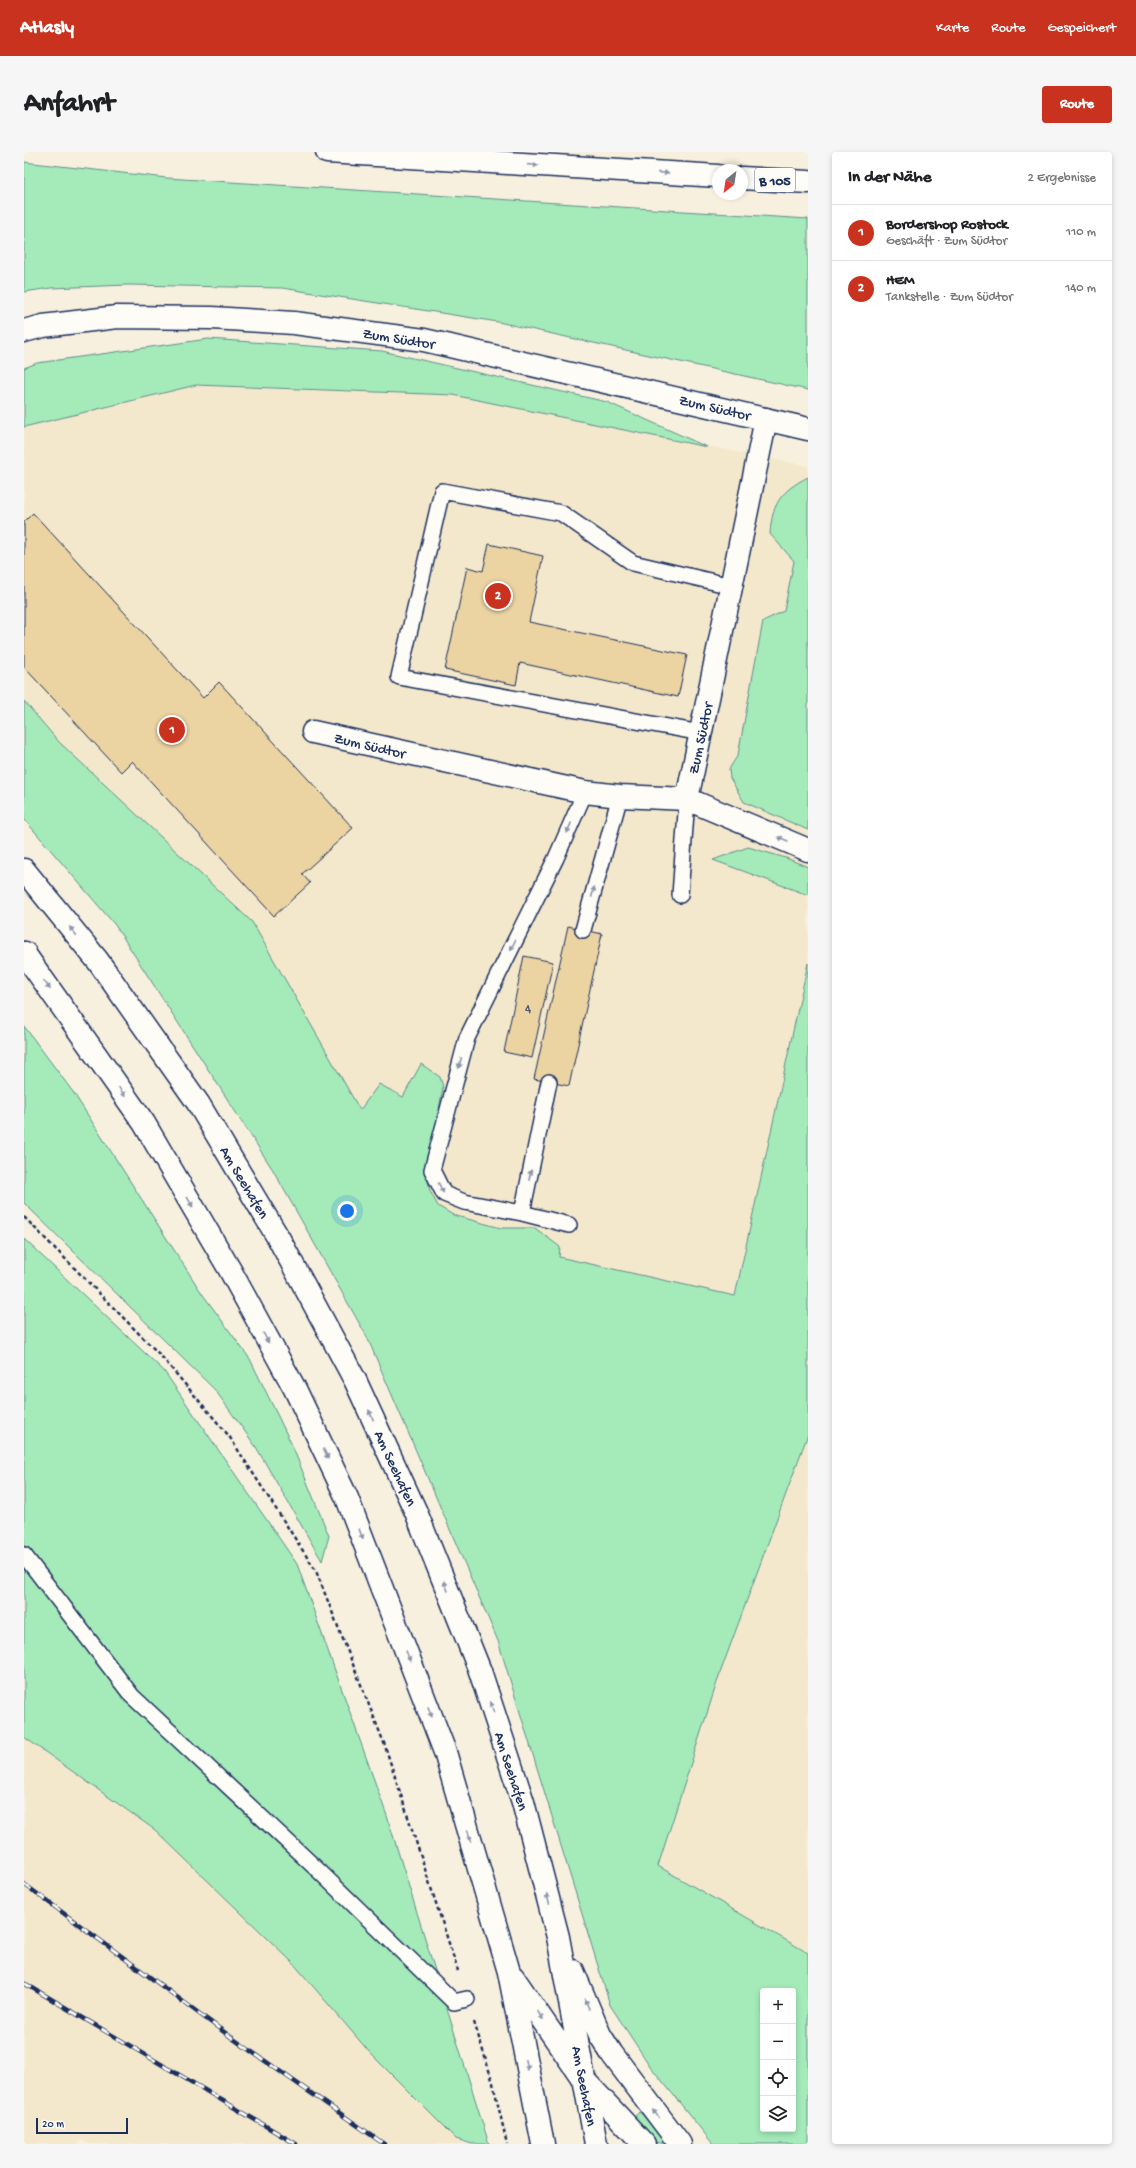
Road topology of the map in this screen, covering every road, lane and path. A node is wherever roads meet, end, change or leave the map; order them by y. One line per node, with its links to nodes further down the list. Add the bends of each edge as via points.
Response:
1 (327, 152): 2 (main road, one-way to 2)
2 (712, 176)
3 (748, 178): 4 (main road, B 105)
4 (808, 182)
5 (24, 331): 6 (main road, Zum Südtor, via 43,326 117,317 212,318 294,323 424,340)
6 (766, 419): 7 (main road, Zum Südtor); 8 (main road, Zum Südtor)
7 (808, 429)
8 (731, 586): 10 (main road, Zum Südtor); 10 (lane, via 633,563 561,513 442,491 399,676)
9 (313, 732): 11 (main road, Zum Südtor)
10 (701, 733): 13 (main road, Zum Südtor)
11 (585, 792): 12 (main road, Zum Südtor); 20 (lane, one-way to 20, via 556,858 467,1038 432,1170 444,1194 464,1202)
12 (620, 796): 13 (main road, Zum Südtor); 17 (lane, one-way to 12)
13 (686, 799): 14 (main road, Zum Südtor, one-way to 13); 16 (lane)
14 (808, 850)
15 (24, 870): 24 (main road, Am Seehafen, one-way to 15, via 523,1802 480,1671 422,1525 355,1380 279,1239 198,1103 98,961)
16 (680, 896)
17 (583, 930)
18 (24, 953): 25 (main road, one-way to 25, via 144,1123 230,1270 295,1389 344,1491 445,1752)
19 (549, 1082): 20 (lane, one-way to 19)
20 (522, 1213): 22 (lane)
21 (24, 1217): 26 (path, via 161,1356 228,1436 316,1570 384,1743)
22 (569, 1225)
23 (24, 1555): 26 (lane, via 132,1696 333,1884 454,2002)
24 (558, 1937): 27 (main road, Am Seehafen); 32 (main road, one-way to 24, via 632,2083 600,2035)
25 (509, 1972): 27 (main road, one-way to 27); 29 (main road, one-way to 29)
26 (467, 1999): 28 (path, via 493,2083)
27 (583, 2080): 30 (main road, Am Seehafen); 31 (main road)
28 (507, 2144)
29 (543, 2144)
30 (596, 2144)
31 (644, 2144)
32 (680, 2144)

